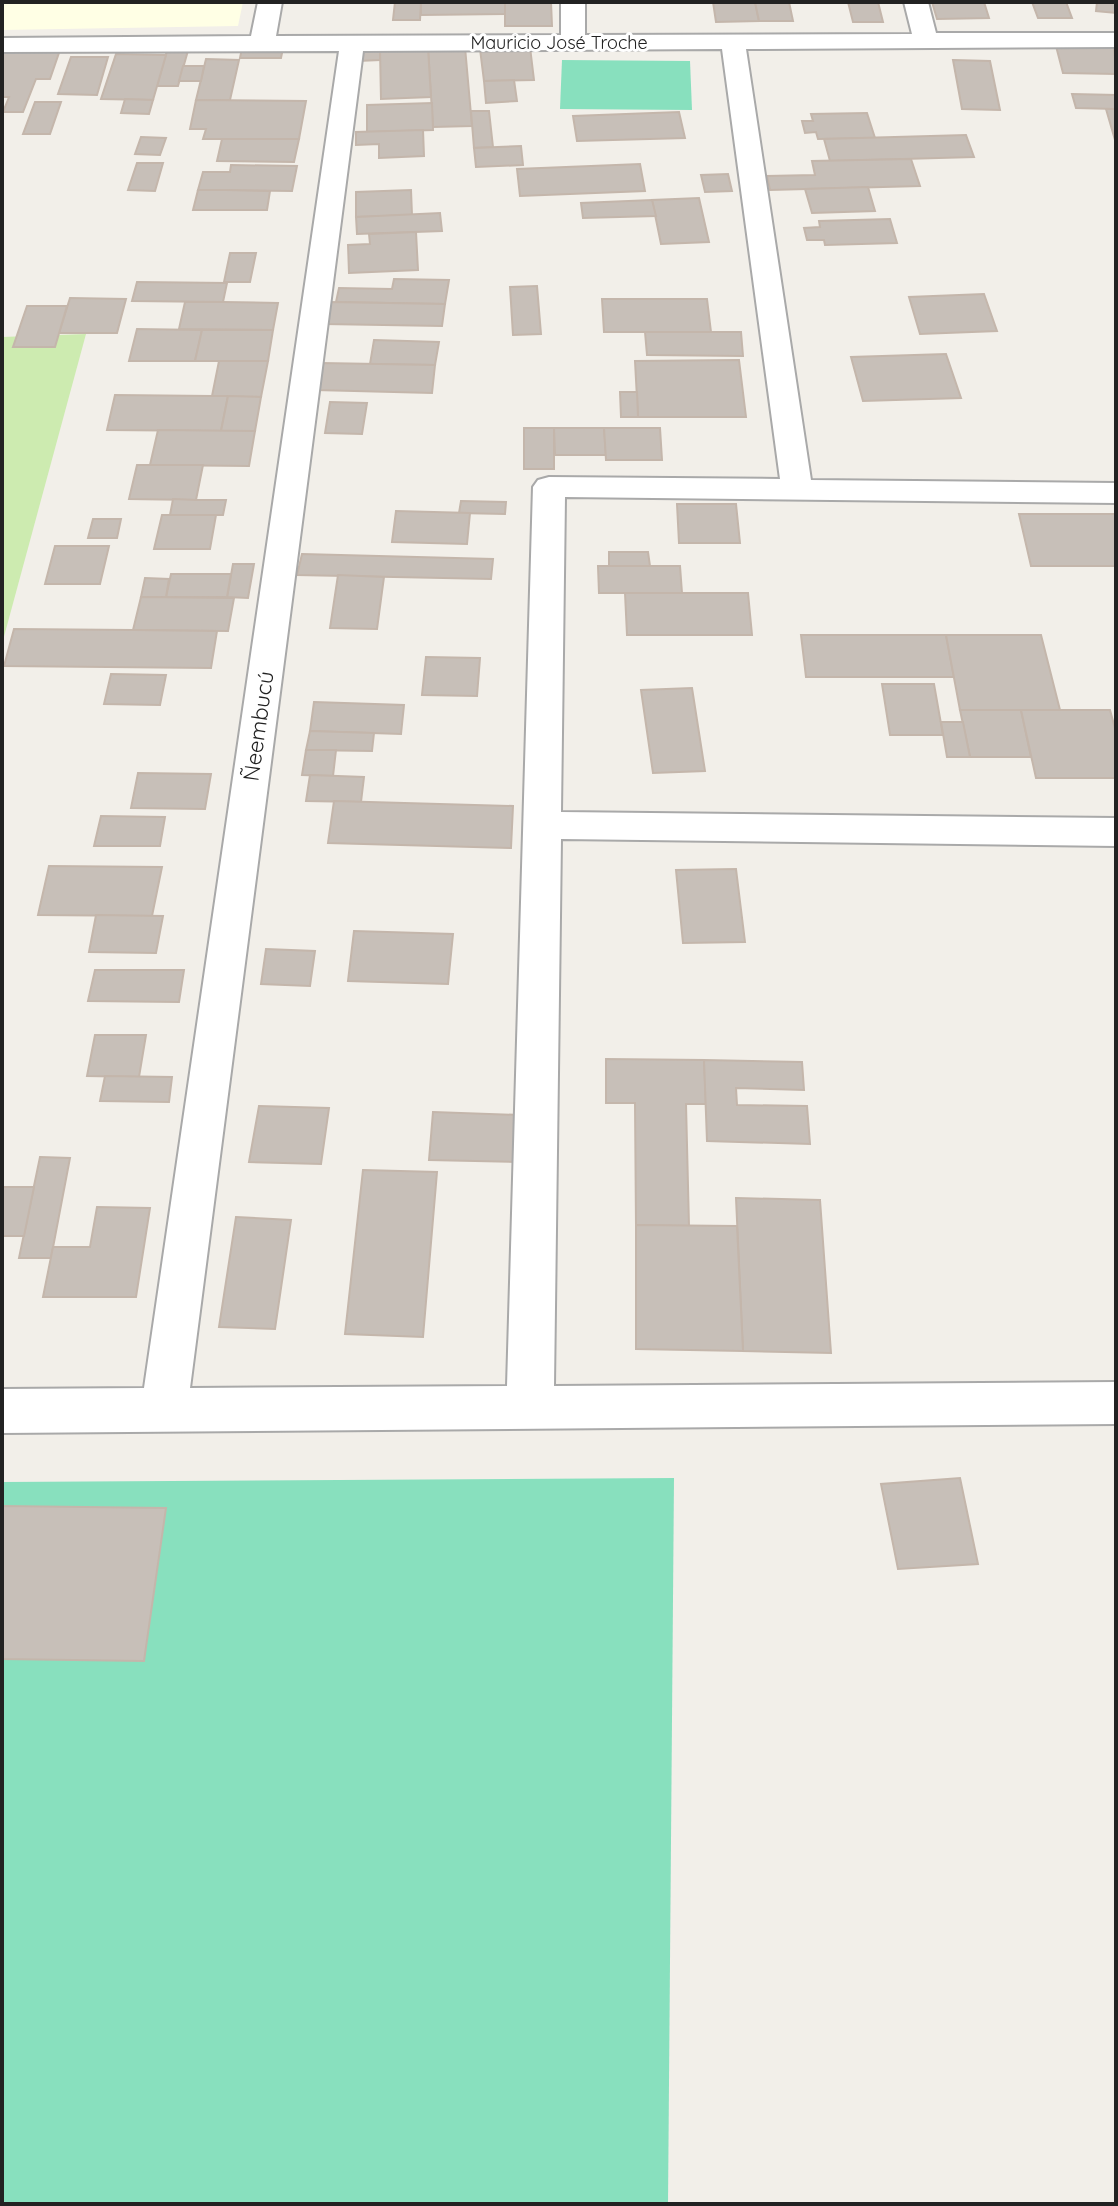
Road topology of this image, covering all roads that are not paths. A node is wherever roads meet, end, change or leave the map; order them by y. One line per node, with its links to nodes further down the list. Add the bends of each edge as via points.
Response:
1 (270, 2): 8 (street)
2 (573, 2): 6 (street)
3 (916, 2): 5 (street)
4 (1116, 40): 5 (street, Mauricio José Troche)
5 (926, 41): 7 (street, Mauricio José Troche)
6 (573, 42): 7 (street, Mauricio José Troche); 9 (street, Mauricio José Troche)
7 (733, 42): 11 (street)
8 (262, 43): 9 (street, Mauricio José Troche); 10 (street, Mauricio José Troche)
9 (352, 43): 17 (street, Ñeembucú)
10 (2, 45)
11 (797, 490): 12 (street); 13 (street, via 549,487)
12 (1116, 493)
13 (542, 825): 14 (street); 16 (street)
14 (1116, 832)
15 (1116, 1403): 16 (street)
16 (530, 1406): 17 (street)
17 (164, 1410): 18 (street)
18 (2, 1411)

